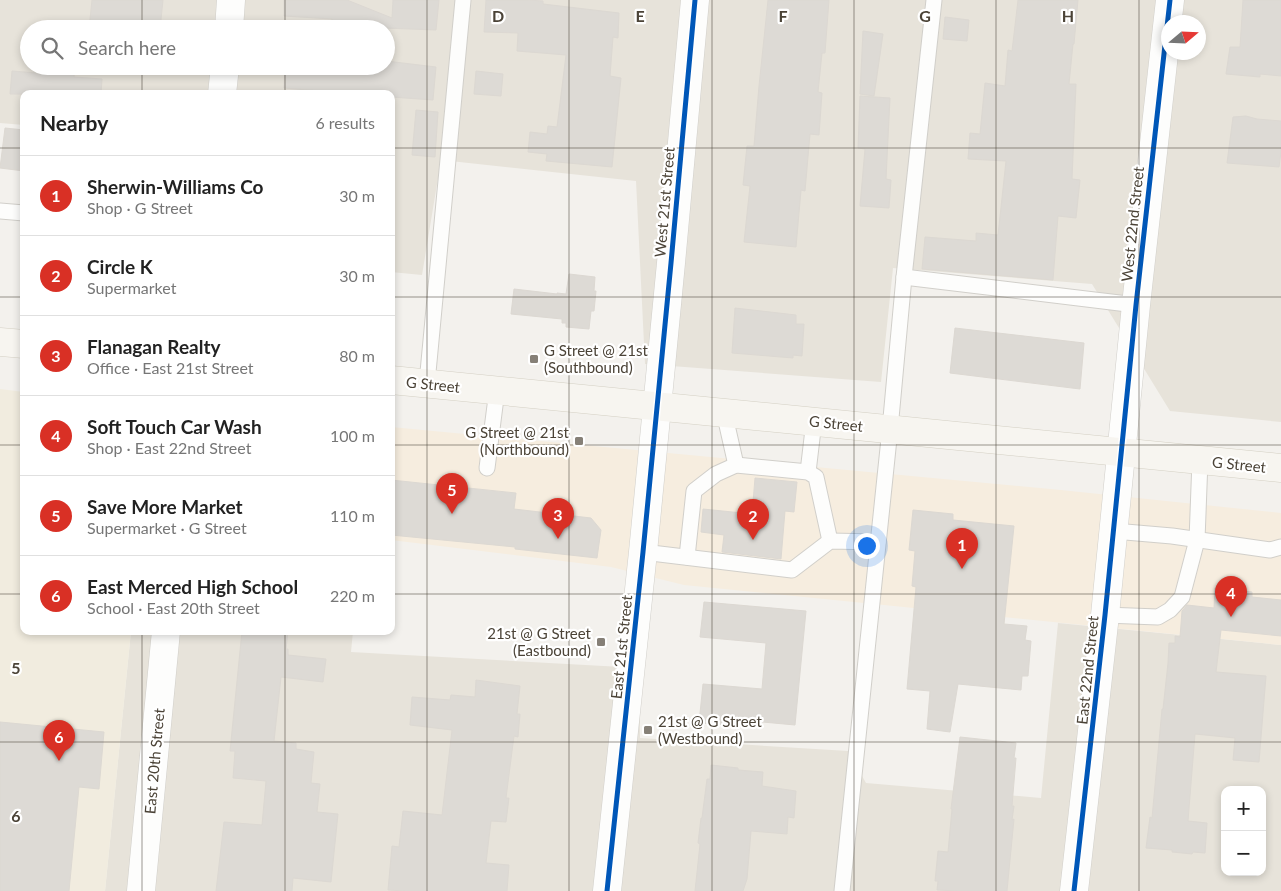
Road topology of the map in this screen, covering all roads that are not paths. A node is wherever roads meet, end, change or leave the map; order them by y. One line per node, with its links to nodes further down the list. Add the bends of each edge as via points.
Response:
1 (232, 0): 6 (street)
2 (463, 0): 16 (lane)
3 (695, 0): 18 (street, West 21st Street)
4 (934, 0): 11 (lane)
5 (1170, 0): 12 (street, West 22nd Street)
6 (230, 20)
7 (224, 75): 8 (street)
8 (222, 90)
9 (0, 211): 10 (lane)
10 (20, 213)
11 (904, 277): 12 (lane); 21 (lane)
12 (1136, 305): 22 (street, West 22nd Street)
13 (0, 342): 14 (main road)
14 (20, 344)
15 (395, 380): 16 (main road, G Street)
16 (427, 383): 17 (main road, G Street)
17 (497, 390): 18 (main road, G Street); 25 (lane)
18 (658, 406): 19 (main road, G Street); 33 (street, East 21st Street)
19 (724, 412): 20 (main road, G Street); 24 (lane)
20 (814, 421): 21 (main road, G Street); 27 (lane)
21 (890, 429): 22 (main road, G Street); 31 (lane)
22 (1121, 452): 23 (main road, G Street); 28 (street, East 22nd Street)
23 (1200, 460): 26 (main road, G Street); 29 (lane)
24 (736, 465): 27 (lane); 34 (lane, via 716,474 694,491)
25 (487, 468)
26 (1281, 468)
27 (808, 472): 30 (lane, via 816,477)
28 (1114, 531): 29 (lane); 35 (street, East 22nd Street)
29 (1197, 540): 32 (lane, via 1270,550); 35 (lane, via 1182,597 1170,610 1158,617)
30 (830, 541): 31 (lane); 34 (lane, via 792,570)
31 (878, 542): 39 (lane)
32 (1281, 547)
33 (643, 552): 34 (lane); 38 (street, East 21st Street)
34 (687, 558)
35 (1106, 615): 40 (street, East 22nd Street)
36 (166, 635): 37 (street, East 20th Street)
37 (141, 891)
38 (607, 891)
39 (842, 891)
40 (1074, 891)

